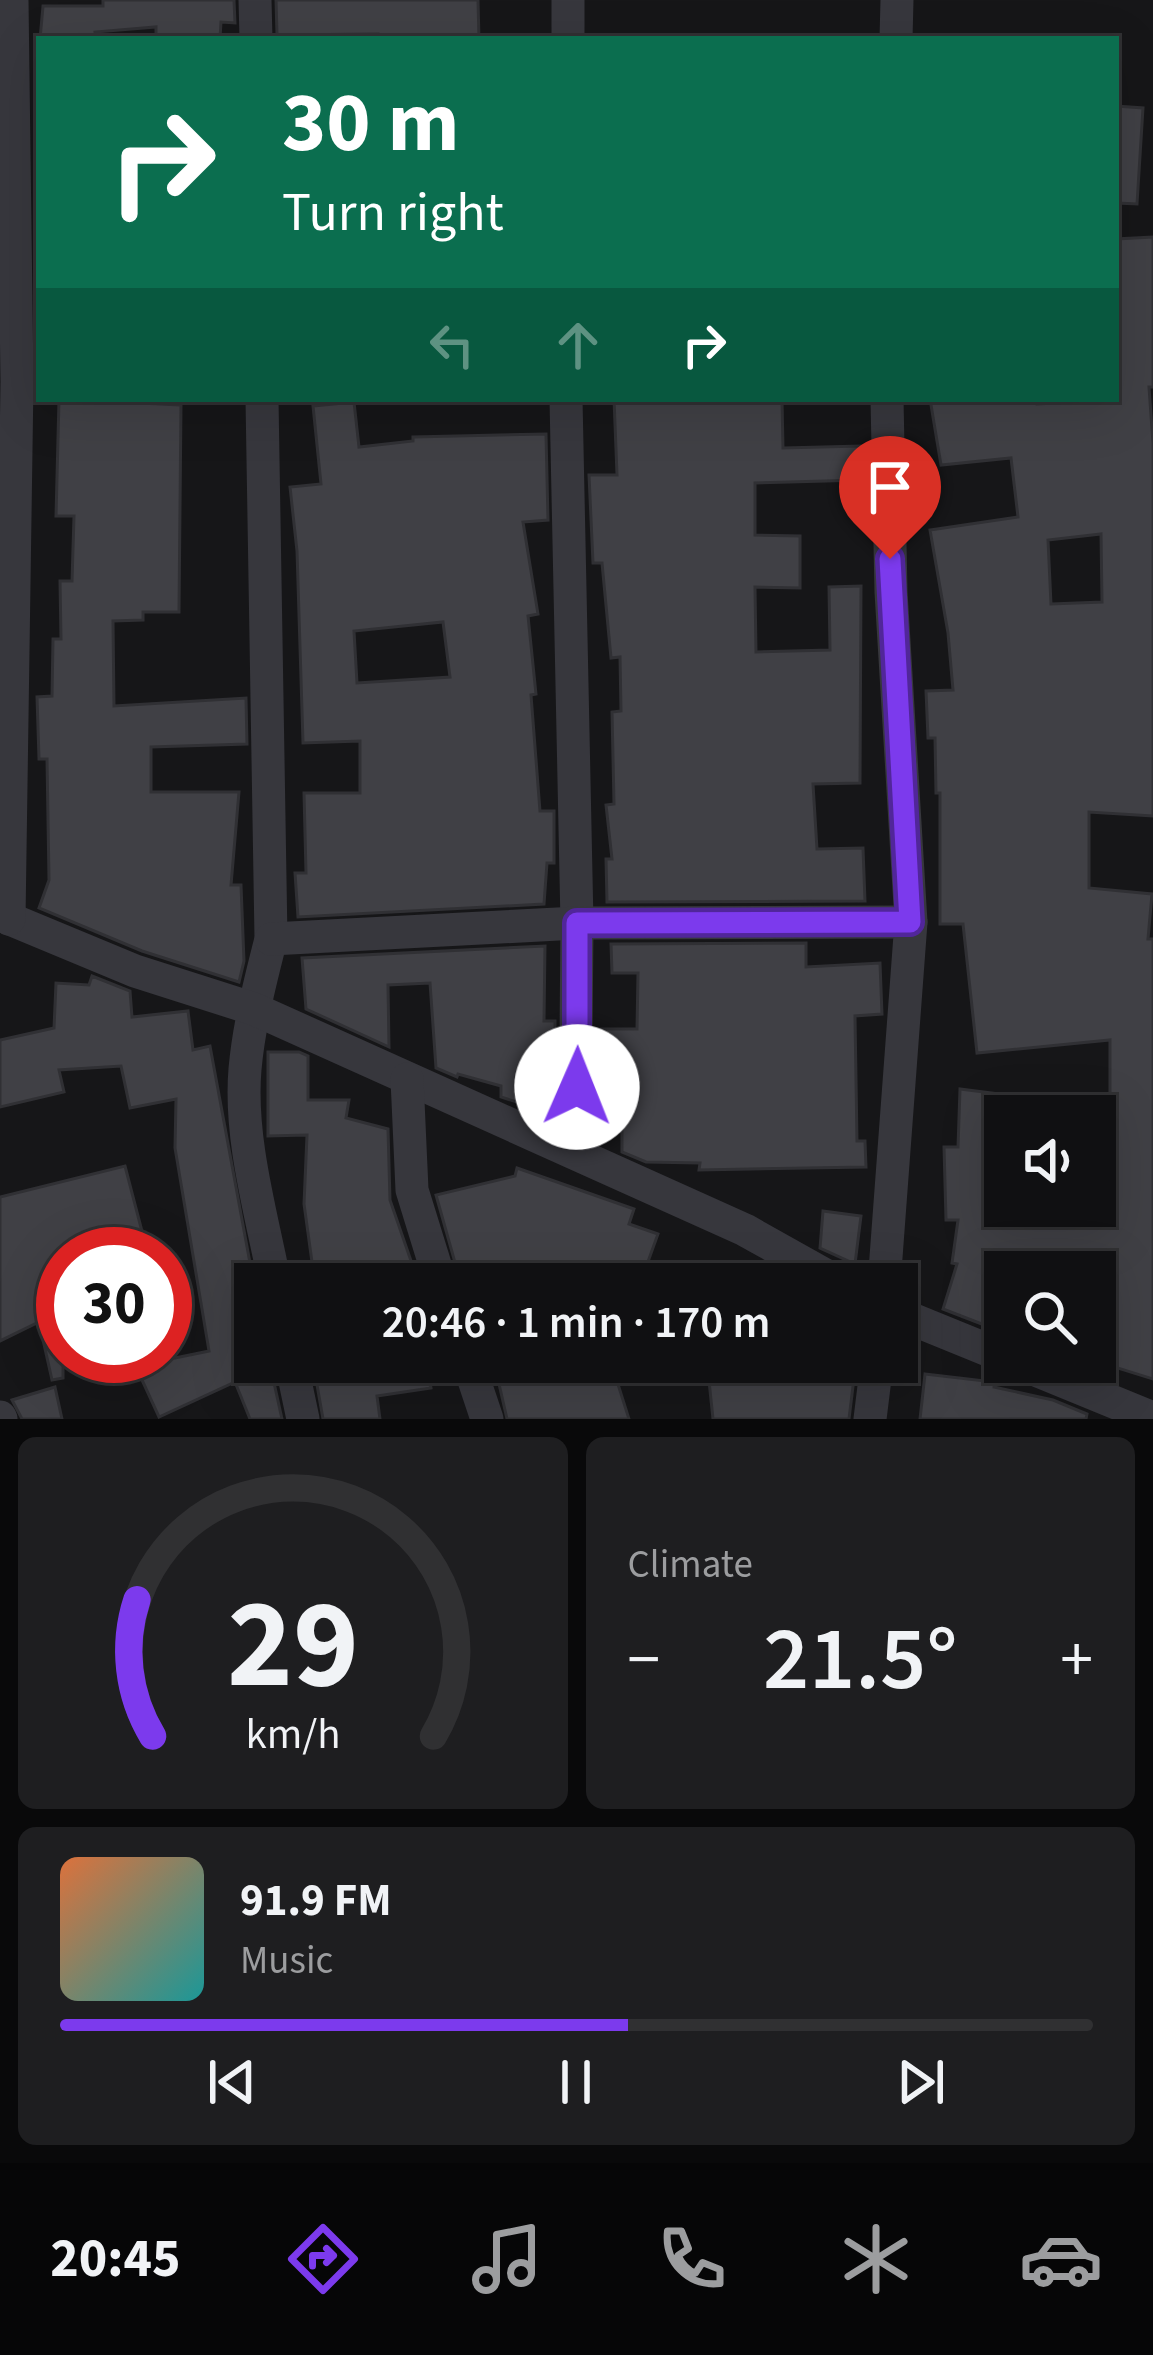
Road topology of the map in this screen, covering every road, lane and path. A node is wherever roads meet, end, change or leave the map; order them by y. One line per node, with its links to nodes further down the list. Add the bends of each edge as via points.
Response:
1 (12, 0): 11 (street, via 16,382)
2 (255, 0): 5 (street)
3 (568, 0): 6 (street)
4 (897, 0): 7 (street)
5 (256, 36)
6 (568, 36)
7 (896, 36)
8 (262, 402): 14 (street)
9 (566, 402): 13 (street)
10 (887, 402): 12 (street)
11 (5, 917): 15 (street)
12 (910, 922): 13 (street); 21 (street)
13 (577, 923): 14 (street); 17 (street)
14 (271, 939): 15 (street)
15 (254, 1009): 16 (street); 18 (street, via 247,1119)
16 (407, 1078): 17 (street); 19 (street, via 412,1190)
17 (575, 1152): 20 (street)
18 (271, 1263)
19 (435, 1263)
20 (804, 1263)
21 (886, 1263)
22 (918, 1322): 23 (street)
23 (984, 1349)
24 (296, 1383): 29 (street)
25 (475, 1383): 30 (street)
26 (874, 1383): 31 (street)
27 (1067, 1383): 28 (street)
28 (1153, 1418)
29 (303, 1419)
30 (487, 1419)
31 (870, 1419)

